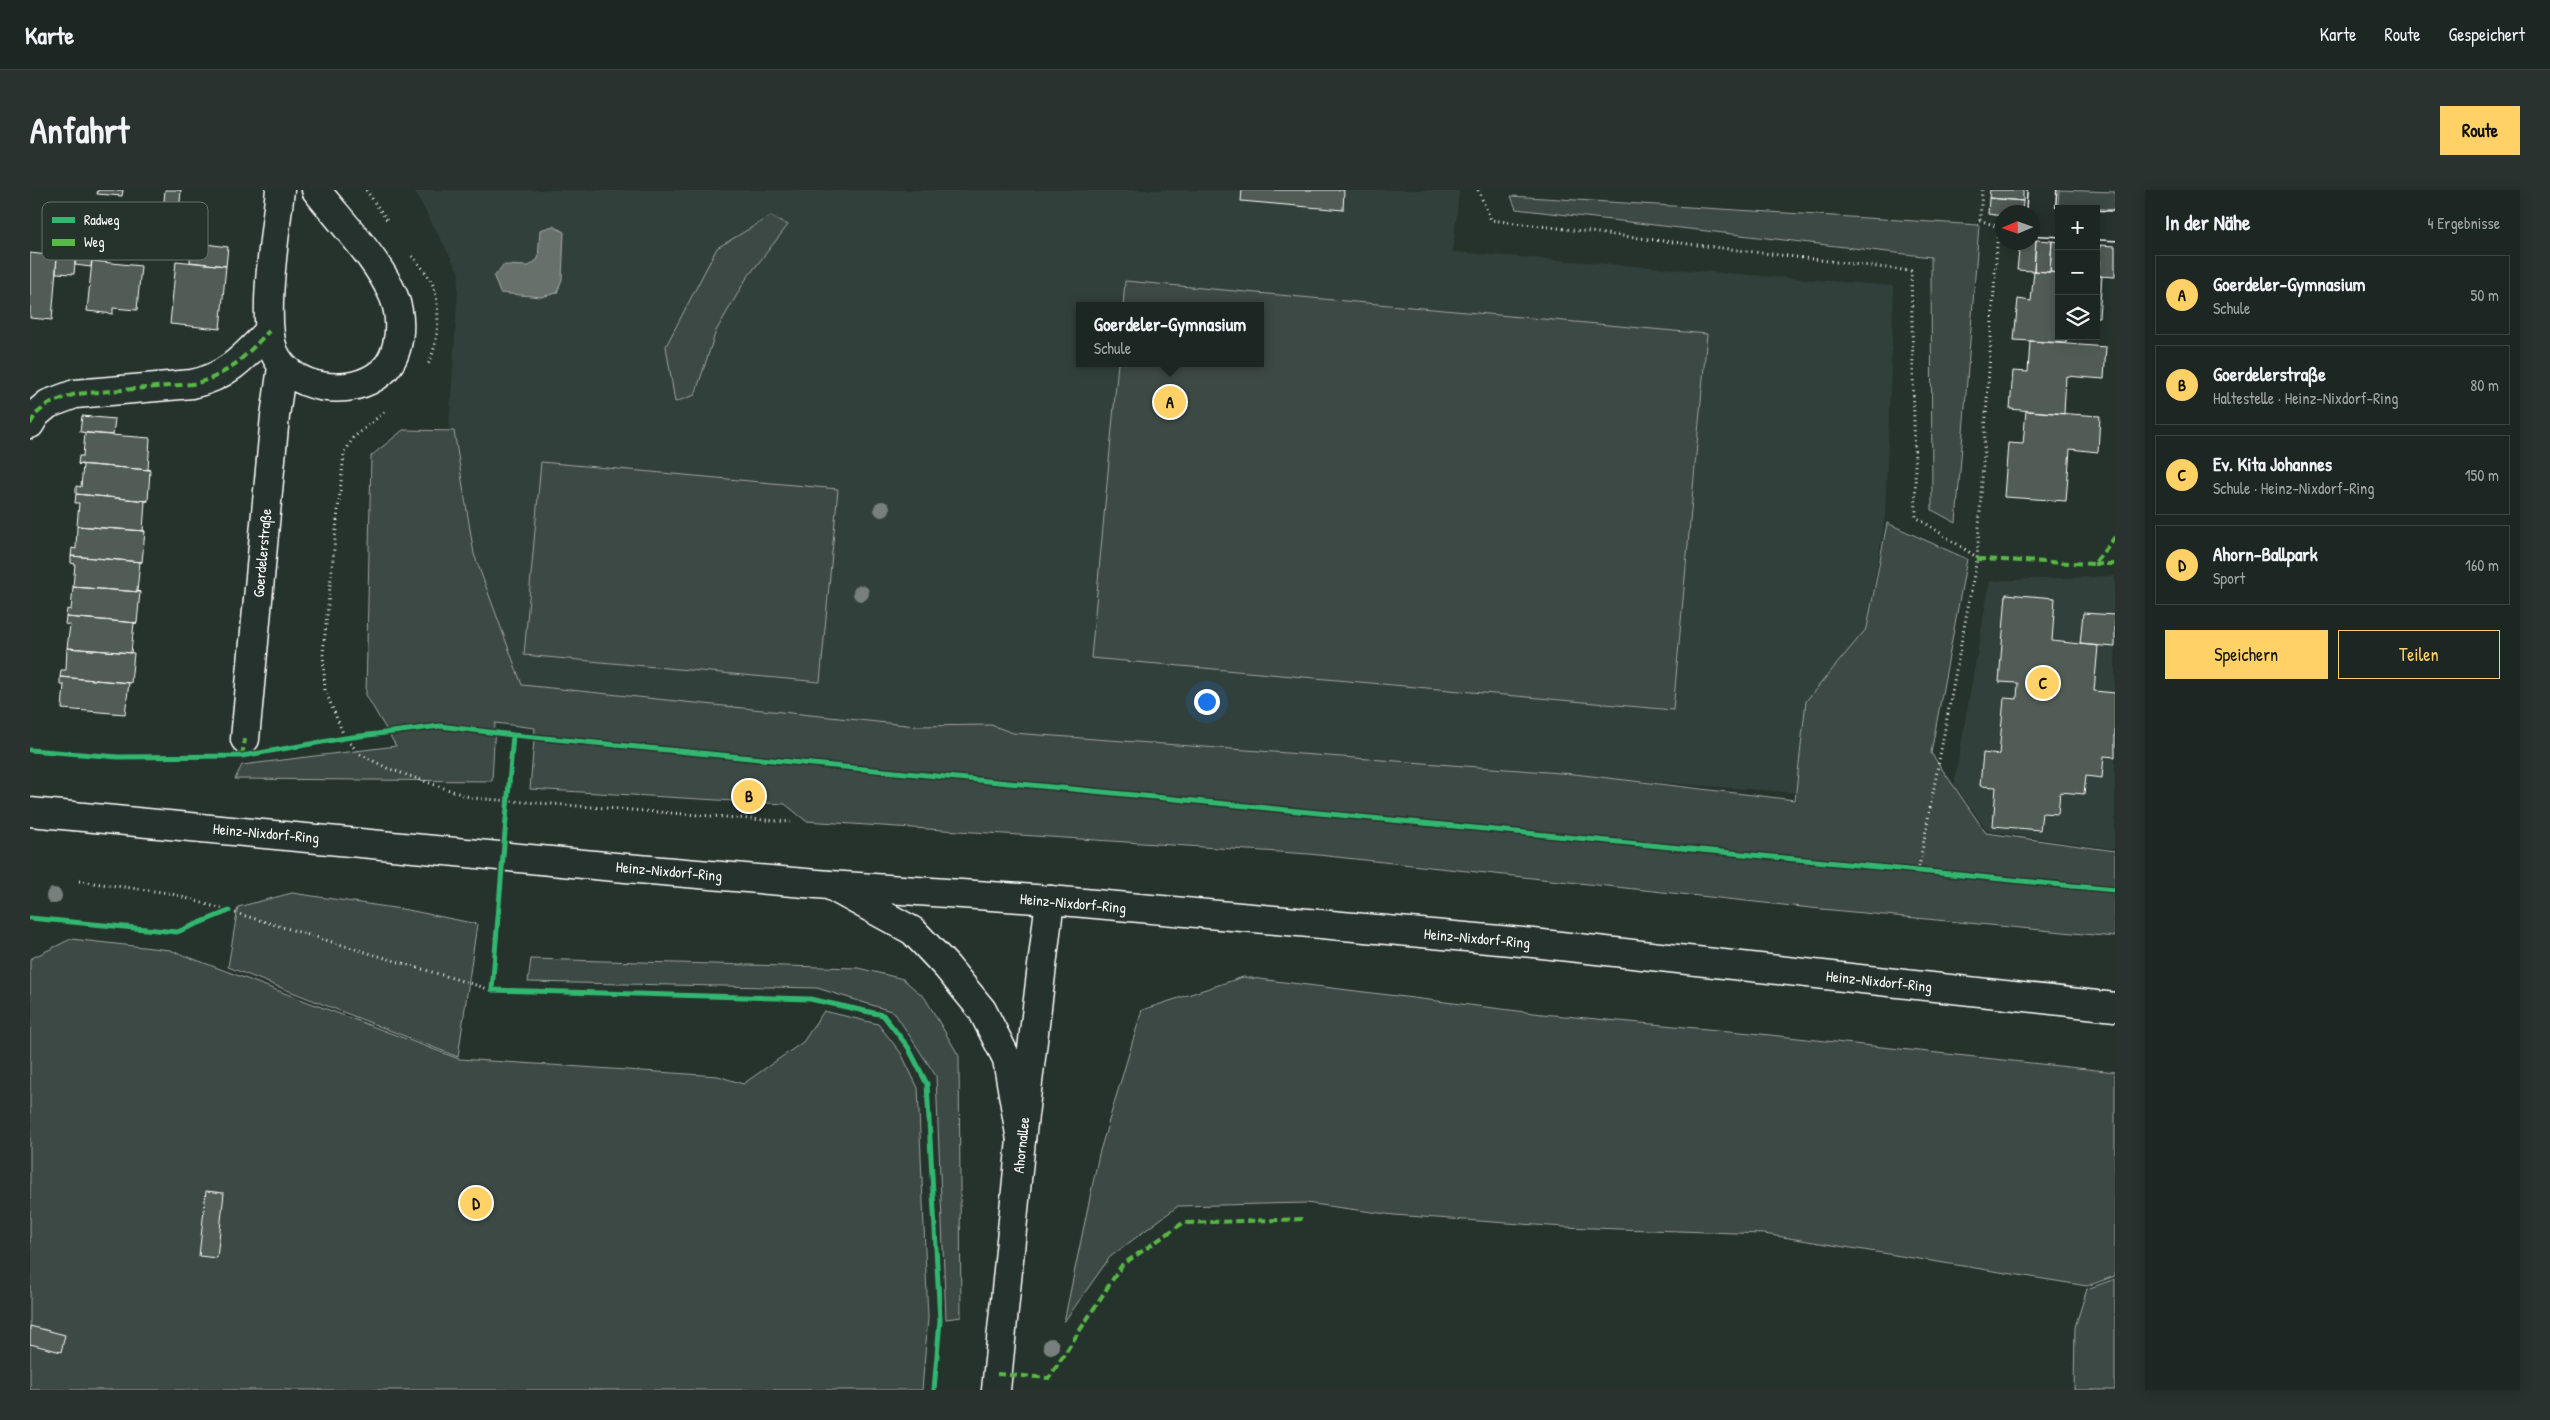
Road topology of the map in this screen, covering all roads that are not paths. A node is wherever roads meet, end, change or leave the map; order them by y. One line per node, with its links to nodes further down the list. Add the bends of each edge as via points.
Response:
1 (280, 190): 7 (main road)
2 (316, 190): 8 (main road, via 380,273 394,297 398,321 397,346 382,372 353,385 322,386 292,376)
3 (2042, 190): 4 (main road, via 2040,221)
4 (2055, 222)
5 (2100, 225): 6 (main road)
6 (2115, 226)
7 (269, 330): 8 (main road, via 274,352); 9 (main road, via 245,356 210,380 75,394 48,404)
8 (282, 367): 10 (main road, Goerdelerstraße)
9 (30, 424)
10 (245, 739)
11 (30, 812): 12 (main road, Heinz-Nixdorf-Ring)
12 (829, 885): 13 (main road, Heinz-Nixdorf-Ring); 15 (main road, via 912,931 982,1010 1007,1059)
13 (1050, 900): 14 (main road, Heinz-Nixdorf-Ring, via 1533,943); 15 (main road, Ahornallee)
14 (2115, 1007)
15 (1021, 1140): 16 (main road, Ahornallee)
16 (996, 1390)

